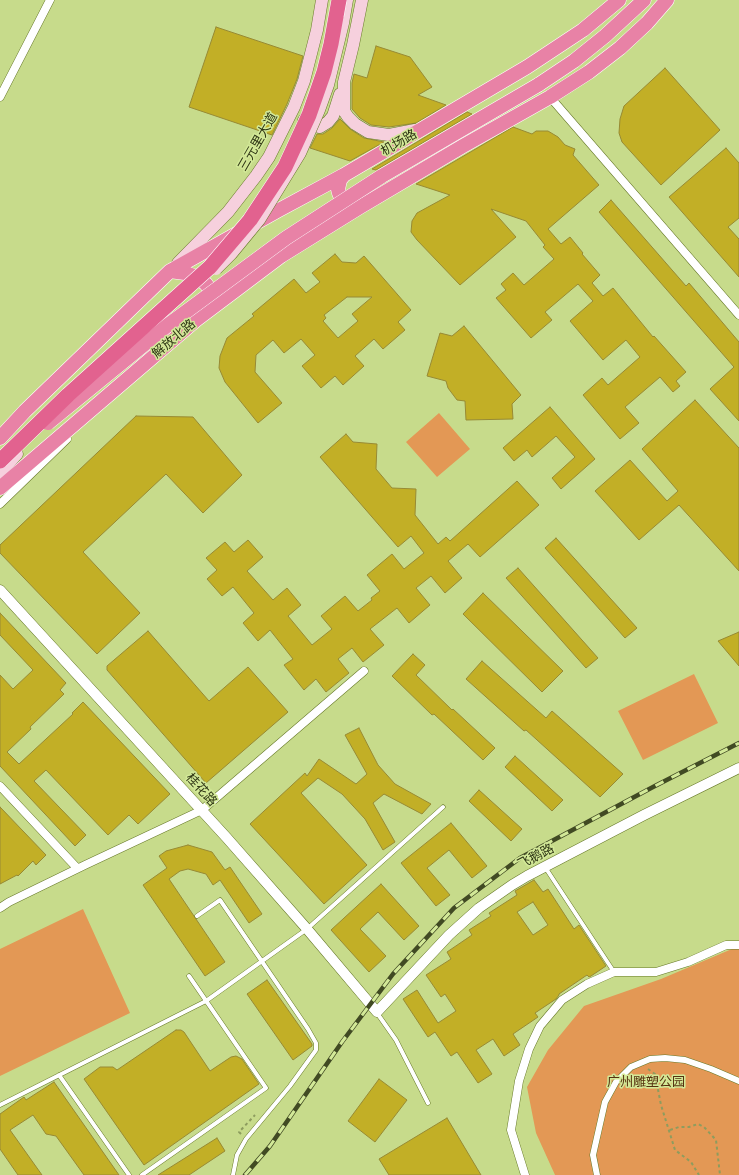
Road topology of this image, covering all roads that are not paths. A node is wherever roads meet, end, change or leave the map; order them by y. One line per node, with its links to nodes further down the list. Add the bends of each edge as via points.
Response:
1 (50, 0): 11 (street)
2 (322, 0): 10 (main road, 三元里大道, via 312,56)
3 (339, 0): 21 (highway, bridge, via 324,72 309,115 284,167 250,220 210,267 68,395)
4 (347, 0): 22 (main road, bridge, via 328,84 308,135 288,174 259,220 220,265 47,424)
5 (362, 0): 9 (main road)
6 (619, 0): 13 (highway, 机场路, via 560,46)
7 (644, 0): 21 (highway, bridge, via 574,61 538,85 382,176 262,255 168,325)
8 (667, 0): 12 (highway, via 606,60)
9 (344, 82): 10 (main road, via 333,116 320,126 309,125 299,116); 13 (main road, via 344,111 355,124 368,132 389,135)
10 (299, 94): 16 (main road, 三元里大道, via 269,157 256,176 228,212)
11 (0, 97)
12 (550, 97): 15 (highway); 18 (street)
13 (429, 126): 14 (highway, 机场路)
14 (344, 175): 15 (highway, via 338,189 342,200); 16 (highway, 机场路)
15 (360, 206): 17 (highway, 解放北路, via 281,256)
16 (170, 271): 17 (highway, via 197,277 206,284 213,294); 20 (highway)
17 (213, 307): 19 (highway, 解放北路)
18 (739, 315)
19 (143, 365): 23 (highway, 解放北路); 24 (street)
20 (2, 435)
21 (0, 462)
22 (0, 473)
23 (0, 488)
24 (0, 504)
25 (0, 590): 30 (street, 桂花路)
26 (364, 671): 30 (street)
27 (739, 768): 31 (street, 飞鹅路)
28 (0, 786): 32 (street)
29 (443, 807): 35 (lane)
30 (202, 810): 32 (street); 35 (street, 桂花路)
31 (545, 867): 38 (lane); 41 (street, 飞鹅路, via 512,885 479,908)
32 (77, 868): 33 (street)
33 (0, 908)
34 (197, 916): 37 (lane, via 220,900)
35 (307, 929): 37 (lane); 41 (street, 桂花路)
36 (739, 945): 38 (street, via 726,945 688,962 656,972)
37 (261, 962): 40 (lane); 48 (lane, via 308,1029 316,1043 316,1050 246,1139 236,1155)
38 (614, 972): 49 (street, via 587,984 562,1000 540,1026 529,1049 519,1081 511,1130)
39 (189, 976): 40 (lane)
40 (206, 1001): 42 (lane); 47 (lane, via 266,1088)
41 (377, 1012): 44 (lane, via 396,1040)
42 (59, 1075): 45 (lane); 46 (lane)
43 (739, 1081): 50 (street, via 685,1060 650,1059 631,1067 616,1082 605,1102 593,1155)
44 (428, 1103)
45 (0, 1105)
46 (129, 1175)
47 (142, 1175)
48 (233, 1175)
49 (525, 1175)
50 (597, 1175)

